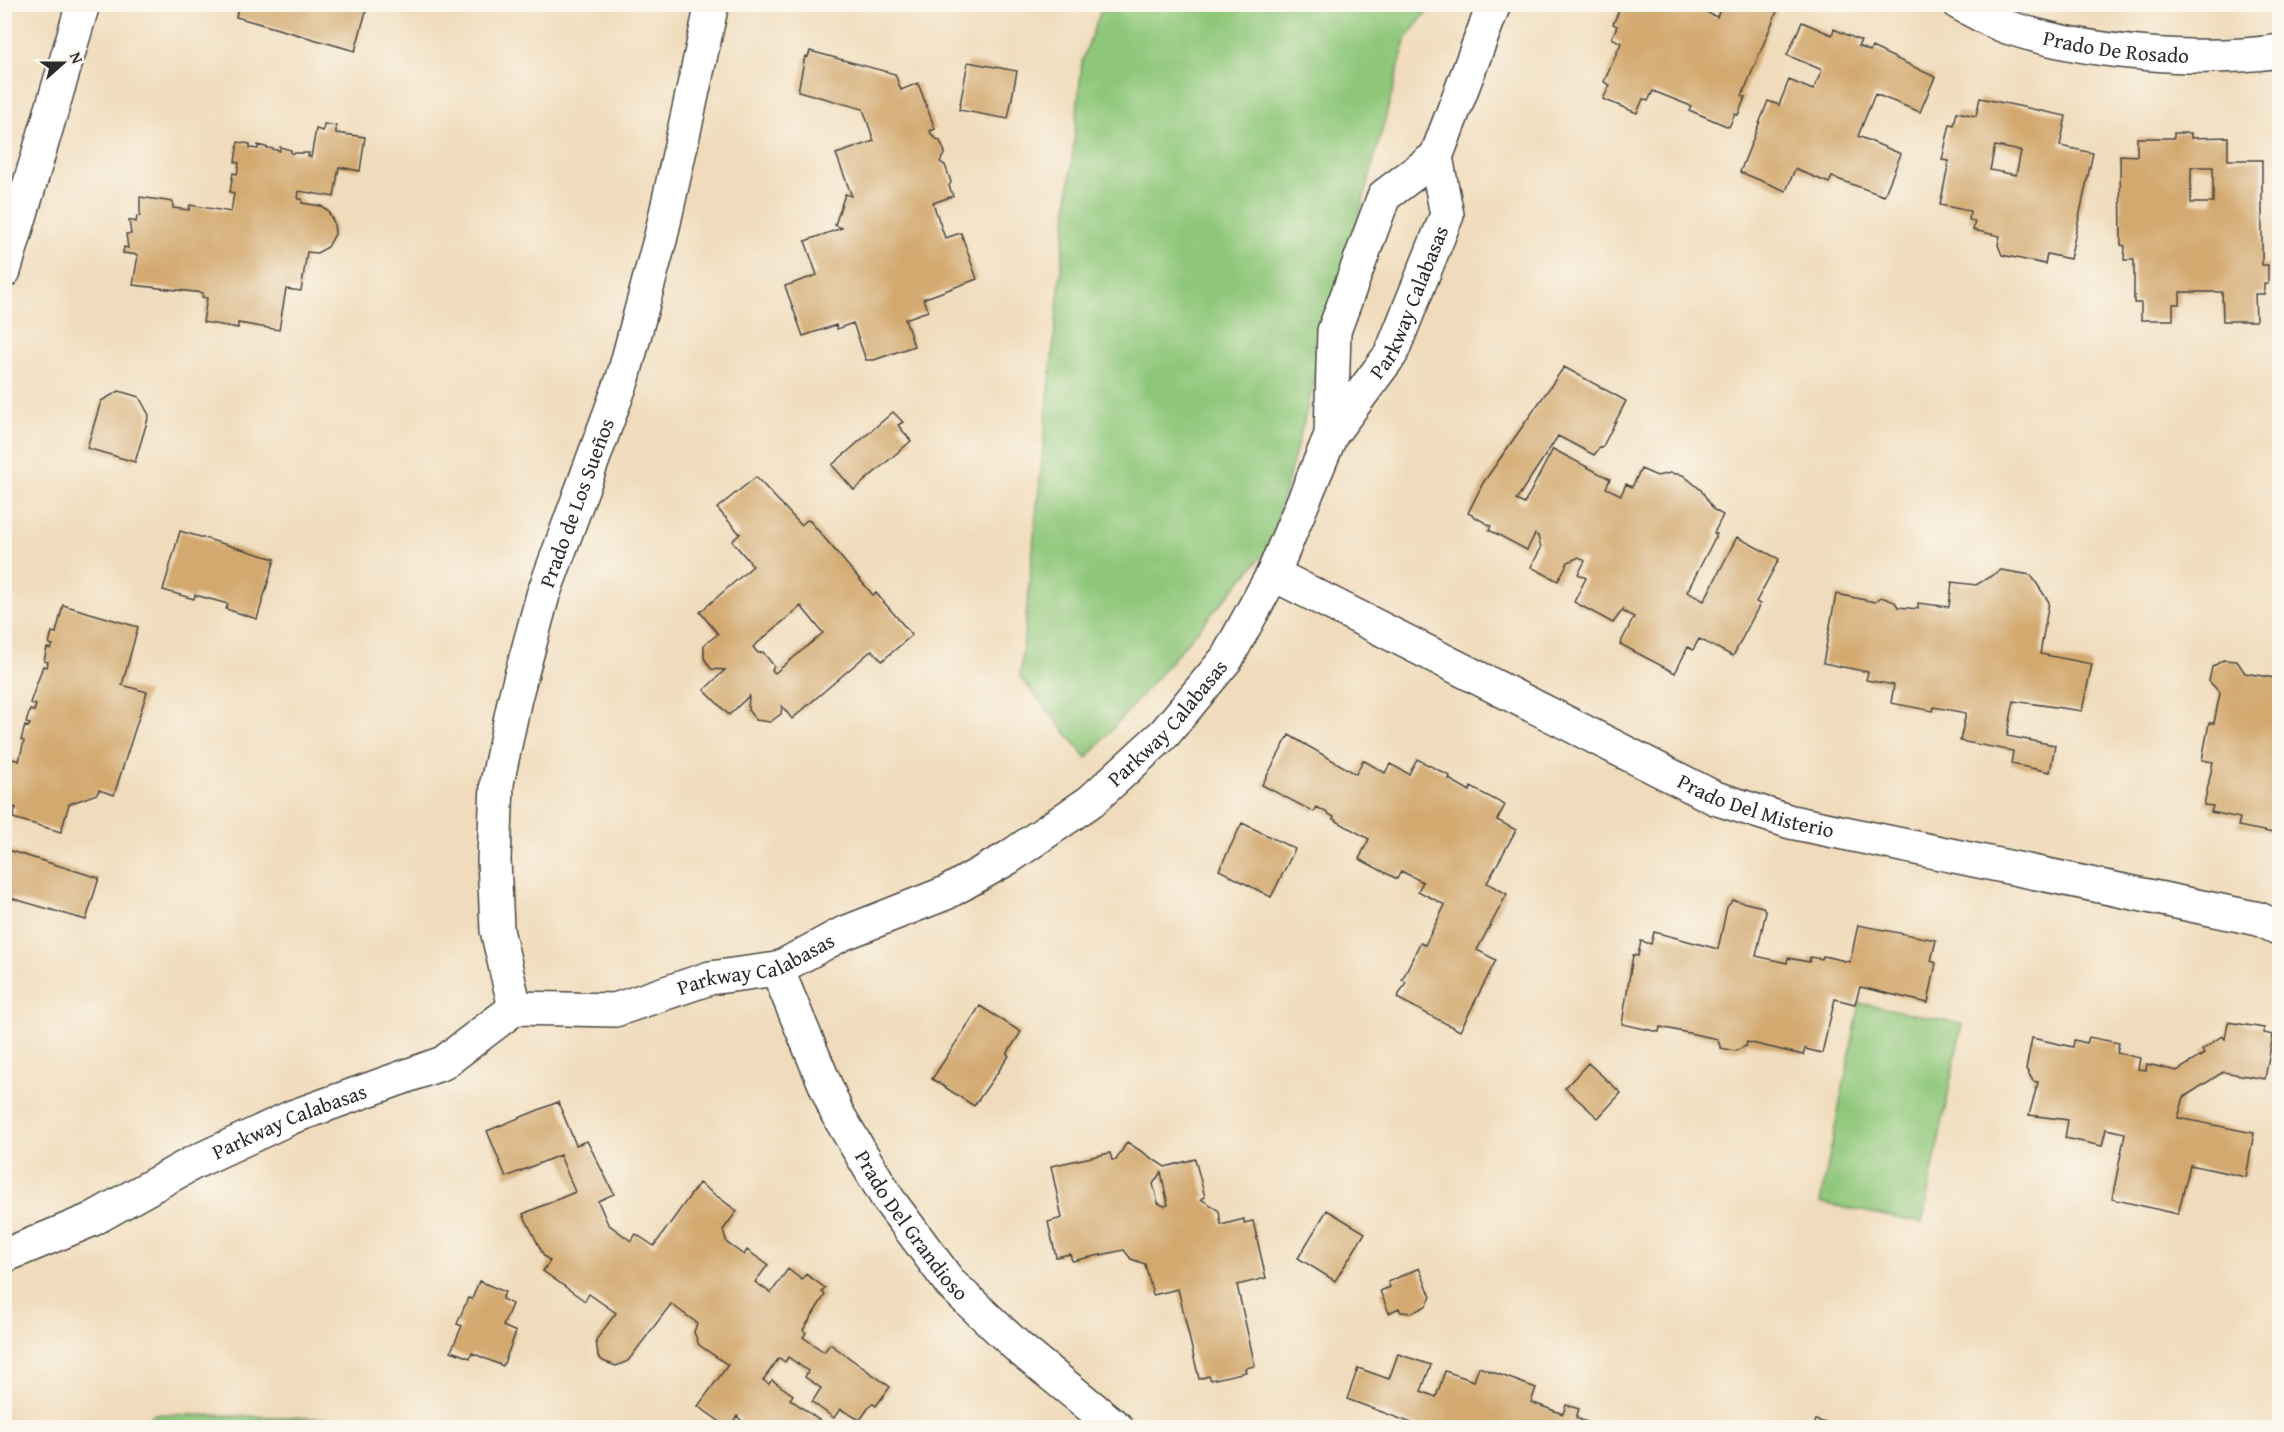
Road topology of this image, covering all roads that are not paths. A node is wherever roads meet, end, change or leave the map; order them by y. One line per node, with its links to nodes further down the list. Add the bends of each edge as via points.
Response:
1 (83, 4): 7 (street)
2 (712, 4): 12 (street, Prado de Los Sueños, via 661,236 623,378 543,595 497,783 497,930)
3 (1494, 4): 6 (street)
4 (1960, 4): 5 (street, Prado De Rosado, via 2009,28 2088,46 2172,55)
5 (2280, 51)
6 (1436, 157): 8 (street, Parkway Calabasas, via 1447,215 1391,354); 8 (street, Parkway Calabasas, via 1384,196 1334,331)
7 (4, 271)
8 (1331, 435): 9 (street, Parkway Calabasas)
9 (1273, 574): 10 (street, Prado Del Misterio, via 1715,798 1791,822 2259,920); 11 (street, Parkway Calabasas, via 1227,658 1165,733 1091,801 1008,858 946,893 842,934)
10 (2280, 929)
11 (777, 969): 12 (street, Parkway Calabasas, via 710,978 615,1010); 14 (street, Prado Del Grandioso, via 837,1113 888,1199 951,1284 1019,1348)
12 (515, 1008): 13 (street, Parkway Calabasas, via 443,1064 292,1117 191,1164 91,1220)
13 (4, 1256)
14 (1117, 1428)

